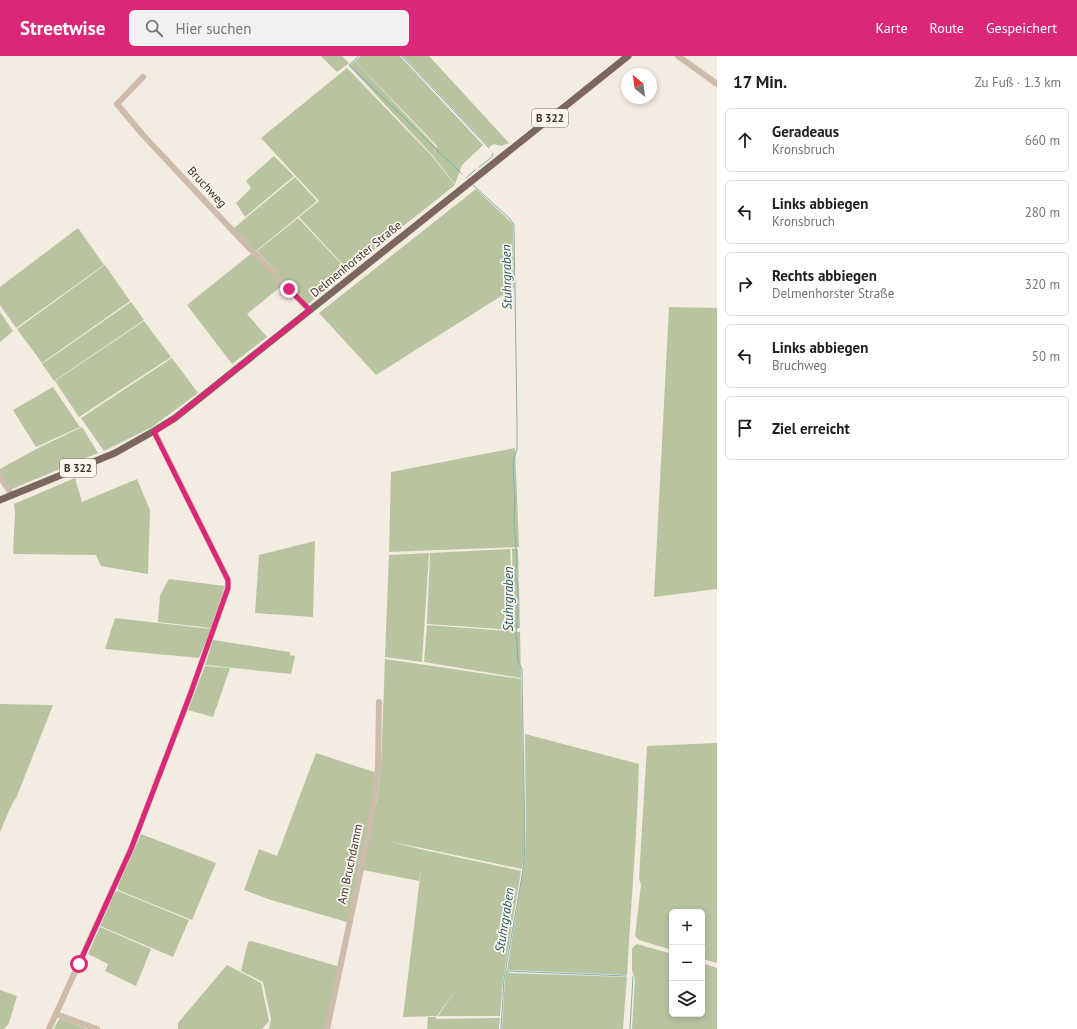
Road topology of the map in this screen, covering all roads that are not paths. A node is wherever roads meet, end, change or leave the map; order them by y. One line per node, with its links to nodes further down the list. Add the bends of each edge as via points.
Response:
1 (628, 56): 5 (main road, Delmenhorster Straße / B 322)
2 (678, 56): 4 (street)
3 (143, 77): 5 (street, Bruchweg, via 116,104)
4 (717, 84)
5 (310, 310): 6 (main road, Delmenhorster Straße / B 322)
6 (154, 432): 8 (main road, Delmenhorster Straße / B 322, via 115,453); 11 (street, via 228,580 228,588 131,849)
7 (0, 477): 8 (street)
8 (11, 496): 9 (main road, Delmenhorster Straße / B 322)
9 (0, 500)
10 (379, 702): 14 (street, Am Bruchdamm, via 378,768 370,827)
11 (56, 1014): 12 (street); 13 (street)
12 (49, 1029)
13 (96, 1029)
14 (327, 1029)

